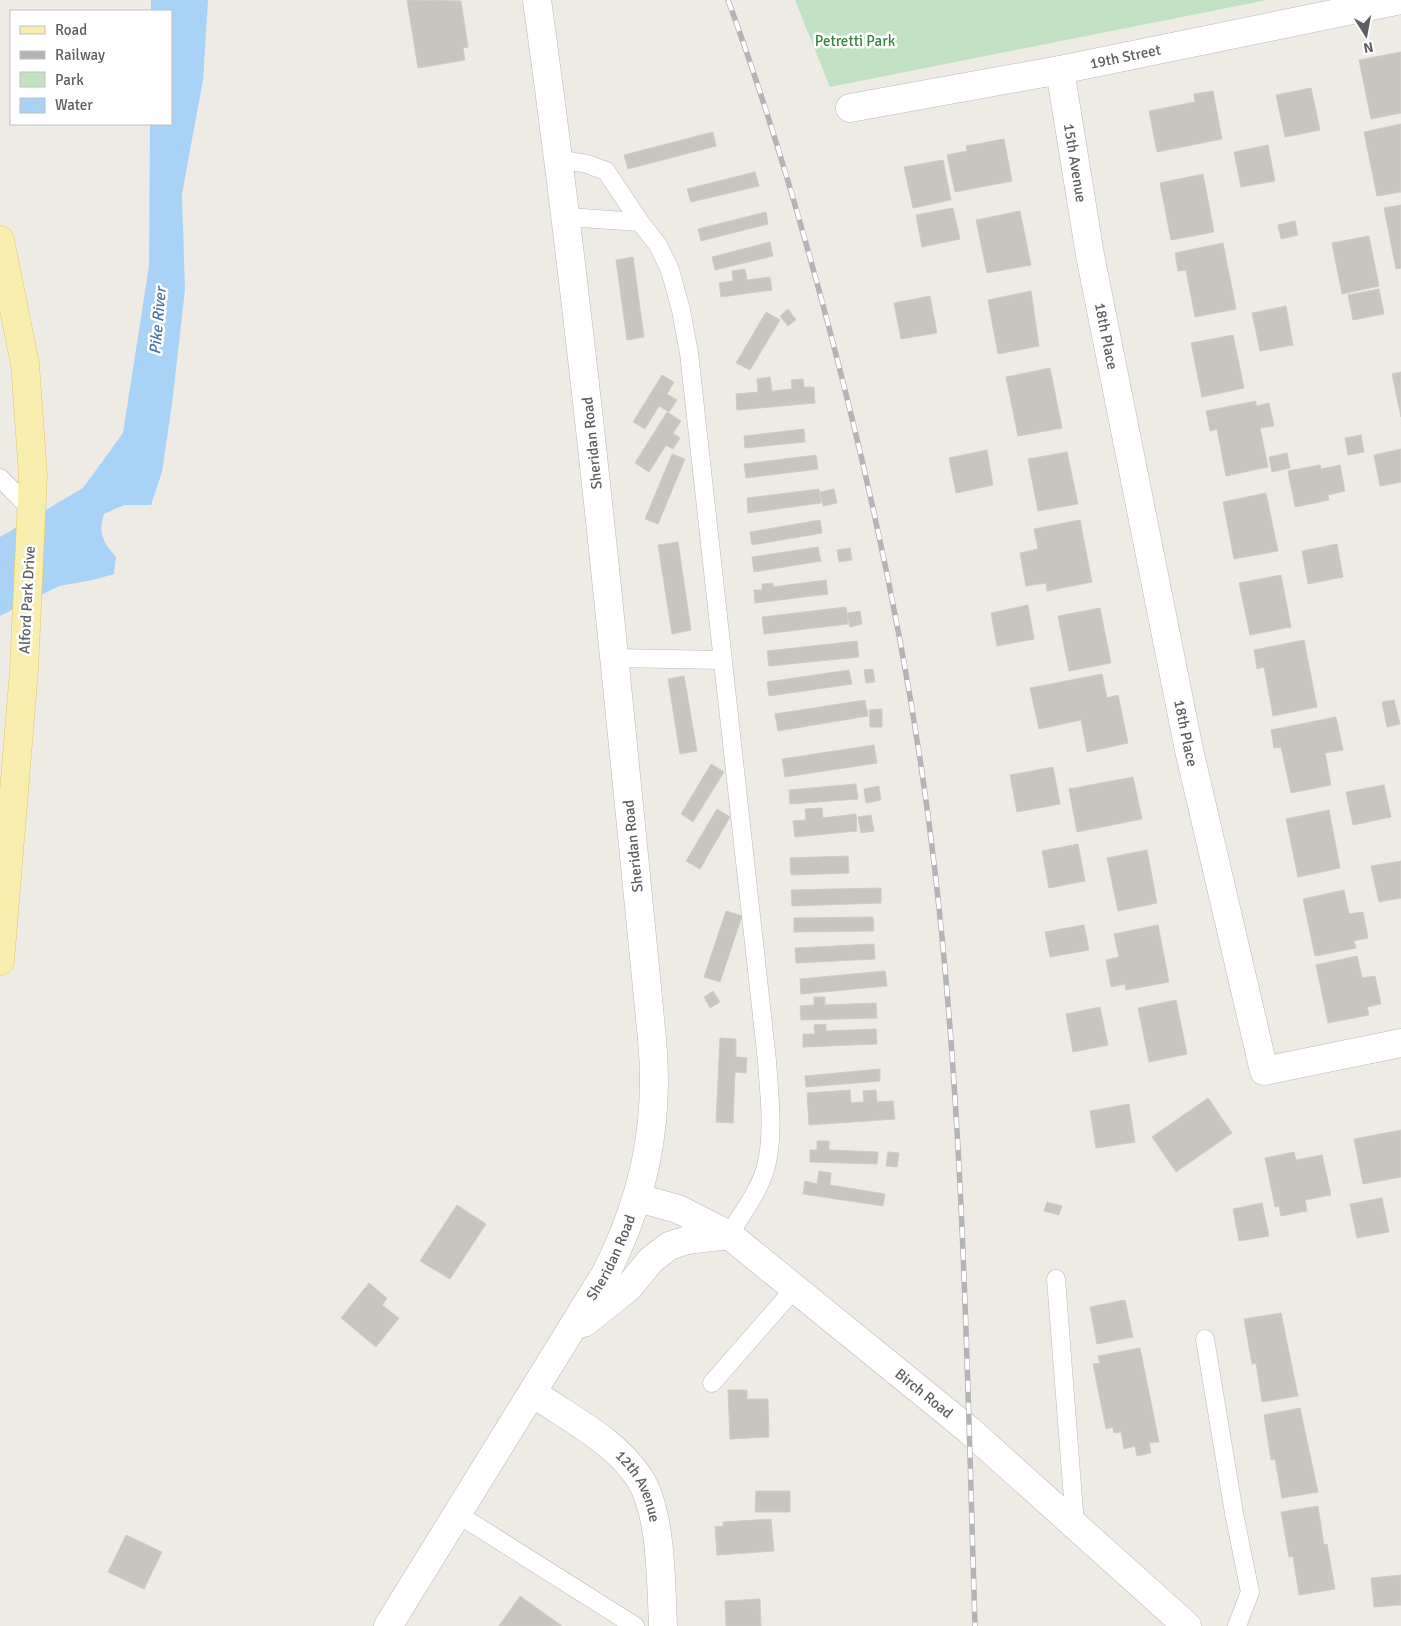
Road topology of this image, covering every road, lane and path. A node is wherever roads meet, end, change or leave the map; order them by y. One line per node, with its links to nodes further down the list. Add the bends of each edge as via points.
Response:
1 (537, 0): 5 (street, Sheridan Road)
2 (1401, 0): 3 (street, 19th Street)
3 (1060, 70): 4 (street, 19th Street); 9 (street, 15th Avenue)
4 (850, 108)
5 (559, 159): 6 (street, Sheridan Road); 7 (lane, via 606,171)
6 (567, 217): 7 (lane); 12 (street, Sheridan Road)
7 (640, 222): 13 (lane, via 658,245 670,270 681,310 689,353)
8 (0, 240): 11 (main road, Alford Park Drive, via 25,364 33,475)
9 (1090, 255): 15 (street, 18th Place, via 1189,750 1264,1071)
10 (0, 478): 11 (lane)
11 (32, 509): 14 (main road, Alford Park Drive, via 24,670)
12 (614, 658): 13 (lane); 16 (street, Sheridan Road, via 655,1071 651,1137)
13 (722, 660): 17 (lane, via 766,1051 771,1124 767,1163 757,1188)
14 (0, 961)
15 (1401, 1043)
16 (638, 1198): 17 (street, Birch Road, via 678,1208); 20 (street, Sheridan Road, via 621,1245)
17 (729, 1235): 19 (street, Birch Road); 20 (street, via 687,1240 668,1246 651,1260 628,1288)
18 (1056, 1279): 25 (lane)
19 (795, 1288): 22 (lane); 25 (street, Birch Road, via 969,1430)
20 (572, 1331): 23 (street, Sheridan Road)
21 (1205, 1339): 30 (lane, via 1250,1592)
22 (712, 1383)
23 (533, 1393): 24 (street, Sheridan Road); 28 (street, 12th Avenue, via 614,1450 641,1480 654,1519)
24 (456, 1513): 26 (street, Sheridan Road); 27 (lane)
25 (1075, 1525): 29 (street, Birch Road)
26 (388, 1626)
27 (635, 1626)
28 (663, 1626)
29 (1187, 1626)
30 (1237, 1626)

